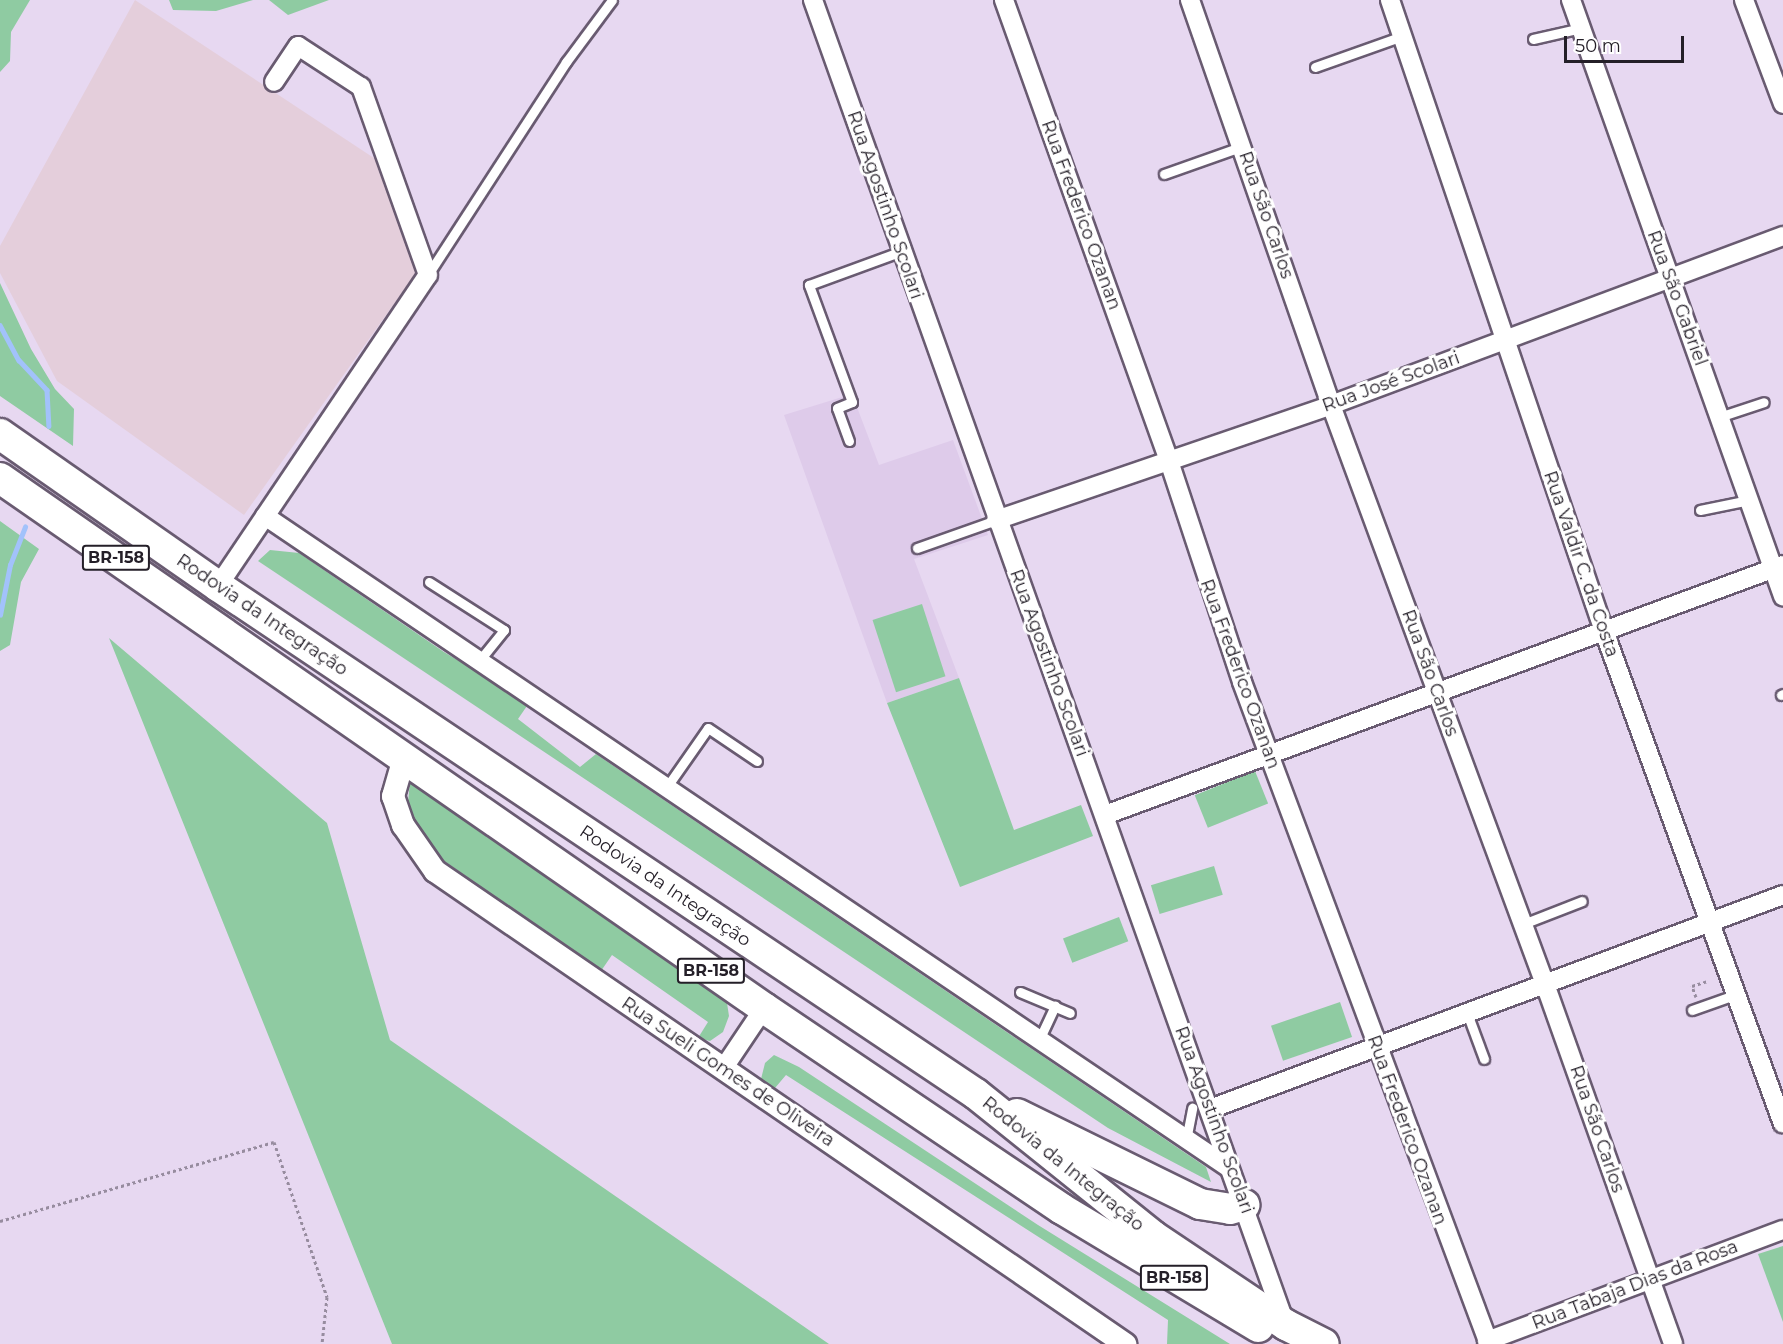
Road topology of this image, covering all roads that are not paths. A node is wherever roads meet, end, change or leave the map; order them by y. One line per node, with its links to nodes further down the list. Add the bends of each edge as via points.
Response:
1 (612, 0): 18 (lane, via 436,256)
2 (813, 0): 17 (street, Rua Agostinho Scolari)
3 (1004, 0): 26 (street, Rua Frederico Ozanan)
4 (1190, 0): 14 (street, Rua São Carlos)
5 (1390, 0): 9 (street, Rua Valdir C. da Costa)
6 (1571, 0): 8 (street, Rua São Gabriel)
7 (1744, 0): 13 (street)
8 (1581, 28): 10 (lane); 19 (street, Rua São Gabriel)
9 (1402, 36): 11 (lane); 20 (street, Rua Valdir C. da Costa)
10 (1533, 39)
11 (1315, 67)
12 (274, 82): 18 (street, via 298,46 361,87)
13 (1783, 104)
14 (1243, 146): 15 (lane); 22 (street, Rua São Carlos)
15 (1164, 174)
16 (1783, 236): 19 (street, Rua José Scolari)
17 (902, 251): 25 (lane, via 809,285 852,402 837,408); 31 (street, Rua Agostinho Scolari)
18 (428, 275): 30 (street)
19 (1670, 278): 20 (street, Rua José Scolari); 23 (street, Rua São Gabriel)
20 (1503, 341): 22 (street, Rua José Scolari); 38 (street, Rua Valdir C. da Costa)
21 (1764, 402): 23 (lane)
22 (1331, 405): 26 (street, Rua José Scolari); 40 (street, Rua São Carlos)
23 (1719, 417): 28 (street, Rua São Gabriel)
24 (0, 434): 35 (highway, Rodovia da Integração / BR-158)
25 (849, 441)
26 (1169, 460): 31 (street, Rua José Scolari); 41 (street, Rua Frederico Ozanan, via 1204,575)
27 (0, 478): 37 (highway, Rodovia da Integração / BR-158)
28 (1749, 500): 29 (lane); 33 (street, Rua São Gabriel)
29 (1700, 510)
30 (265, 516): 35 (street); 39 (street)
31 (996, 520): 32 (lane); 45 (street, Rua Agostinho Scolari)
32 (917, 548)
33 (1778, 567): 36 (street, Rua São Gabriel); 38 (street)
34 (429, 582): 39 (lane, via 504,630)
35 (218, 586): 37 (highway); 50 (highway, Rodovia da Integração / BR-158)
36 (1783, 597)
37 (198, 615): 42 (highway, Rodovia da Integração / BR-158)
38 (1604, 631): 40 (street); 48 (street, Rua Valdir C. da Costa)
39 (479, 661): 44 (street)
40 (1437, 693): 41 (street); 49 (street, Rua São Carlos)
41 (1269, 754): 45 (street); 60 (street, Rua Frederico Ozanan)
42 (404, 758): 55 (highway, Rodovia da Integração / BR-158); 62 (street, Rua Sueli Gomes de Oliveira, via 393,796 403,825 435,871)
43 (757, 761): 44 (lane, via 708,728)
44 (666, 788): 59 (street)
45 (1105, 815): 64 (street, Rua Agostinho Scolari)
46 (1783, 895): 48 (street)
47 (1582, 901): 49 (lane)
48 (1711, 922): 51 (street); 53 (street, Rua Valdir C. da Costa)
49 (1523, 924): 51 (street, Rua São Carlos)
50 (789, 970): 55 (highway); 63 (highway, Rodovia da Integração / BR-158)
51 (1545, 984): 58 (street); 70 (street, Rua São Carlos)
52 (1020, 992): 54 (lane)
53 (1737, 994): 56 (lane); 65 (street, Rua Valdir C. da Costa)
54 (1055, 1006): 57 (lane); 59 (lane)
55 (764, 1008): 62 (street); 71 (highway, Rodovia da Integração / BR-158, via 1062,1209)
56 (1696, 1008)
57 (1071, 1013)
58 (1467, 1013): 60 (street); 61 (lane)
59 (1039, 1040): 66 (street)
60 (1376, 1047): 64 (street); 72 (street, Rua Frederico Ozanan)
61 (1484, 1059)
62 (723, 1069): 73 (street, Rua Sueli Gomes de Oliveira)
63 (976, 1094): 68 (highway, via 1200,1204 1230,1209); 71 (highway, Rodovia da Integração / BR-158, via 1153,1236)
64 (1201, 1108): 66 (lane); 67 (street, Rua Agostinho Scolari)
65 (1783, 1124)
66 (1186, 1140): 67 (street)
67 (1229, 1168): 68 (street, Rua Agostinho Scolari)
68 (1244, 1205): 71 (street, Rua Agostinho Scolari)
69 (1783, 1230): 70 (street, Rua Tabaja Dias da Rosa)
70 (1650, 1280): 72 (street, Rua Tabaja Dias da Rosa); 75 (street, Rua São Carlos)
71 (1286, 1334): 74 (highway, Rodovia da Integração / BR-158)
72 (1488, 1343)
73 (1125, 1344)
74 (1324, 1344)
75 (1673, 1344)

